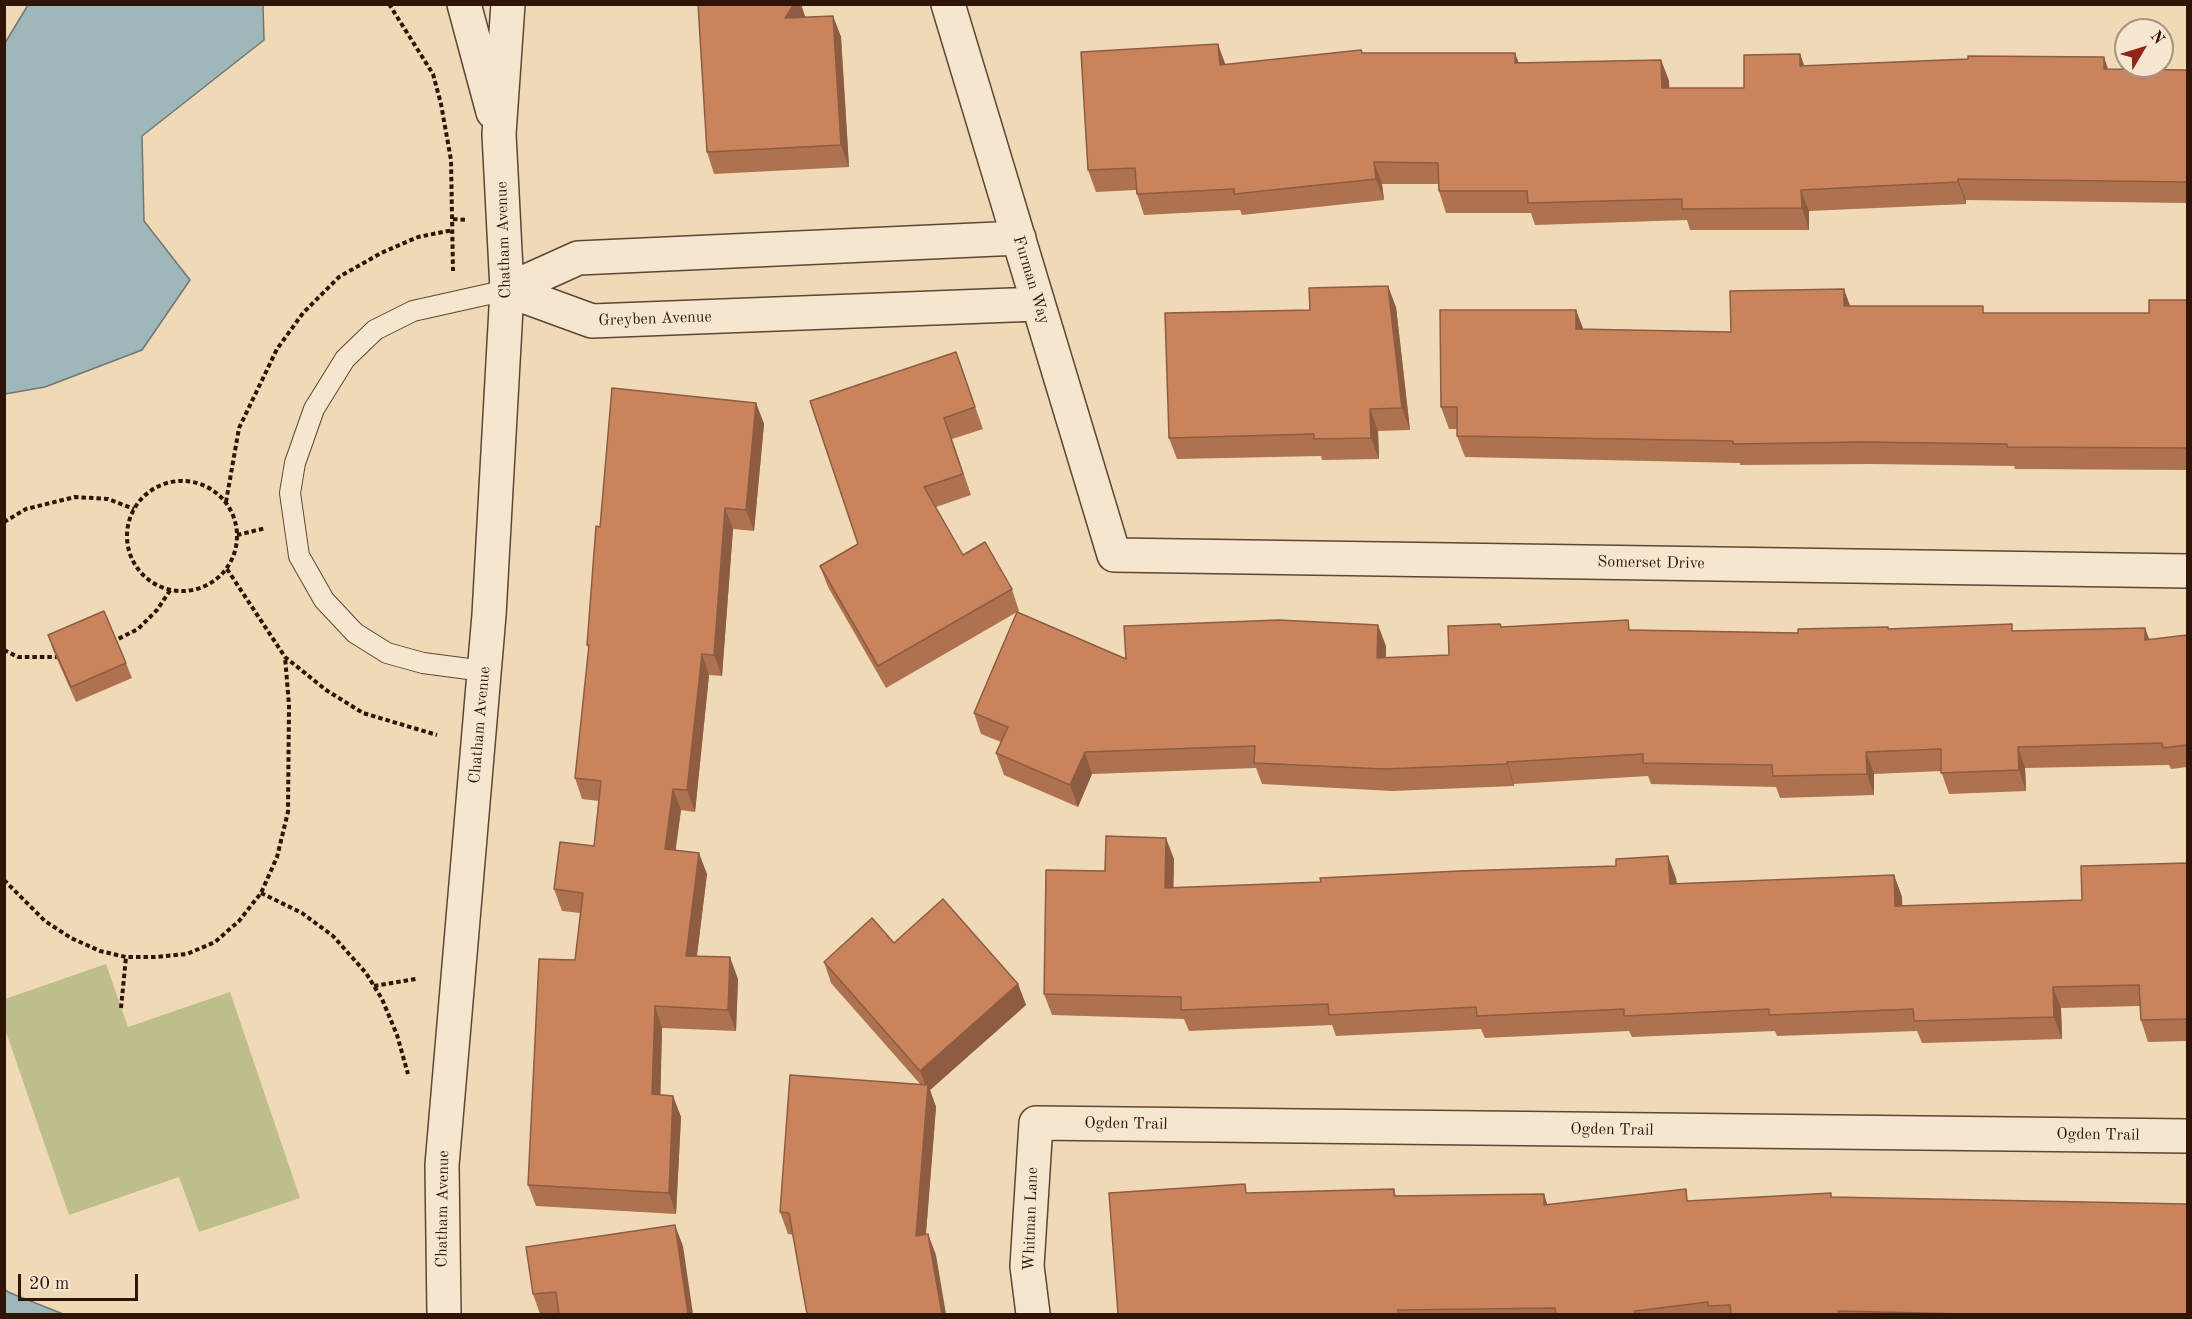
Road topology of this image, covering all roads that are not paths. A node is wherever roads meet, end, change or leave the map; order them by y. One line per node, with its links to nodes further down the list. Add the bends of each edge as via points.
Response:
1 (464, 4): 4 (street, Chatham Avenue)
2 (508, 4): 4 (street, Chatham Avenue)
3 (948, 4): 5 (street, Furman Way)
4 (499, 134): 6 (street, Chatham Avenue)
5 (1019, 238): 6 (street, via 578,258); 7 (street, Furman Way)
6 (507, 290): 7 (street, Greyben Avenue, via 592,321); 10 (street, Chatham Avenue); 10 (lane, via 413,311 375,330 345,359 314,409 295,463 290,503 299,556 324,600 355,633 387,653 423,663)
7 (1038, 304): 8 (street, Furman Way)
8 (1114, 555): 9 (street, Somerset Drive)
9 (2187, 571)
10 (484, 671): 13 (street, Chatham Avenue, via 442,1165)
11 (1036, 1123): 12 (street, Ogden Trail); 14 (street, Whitman Lane, via 1028,1266)
12 (2187, 1136)
13 (444, 1314)
14 (1033, 1314)

